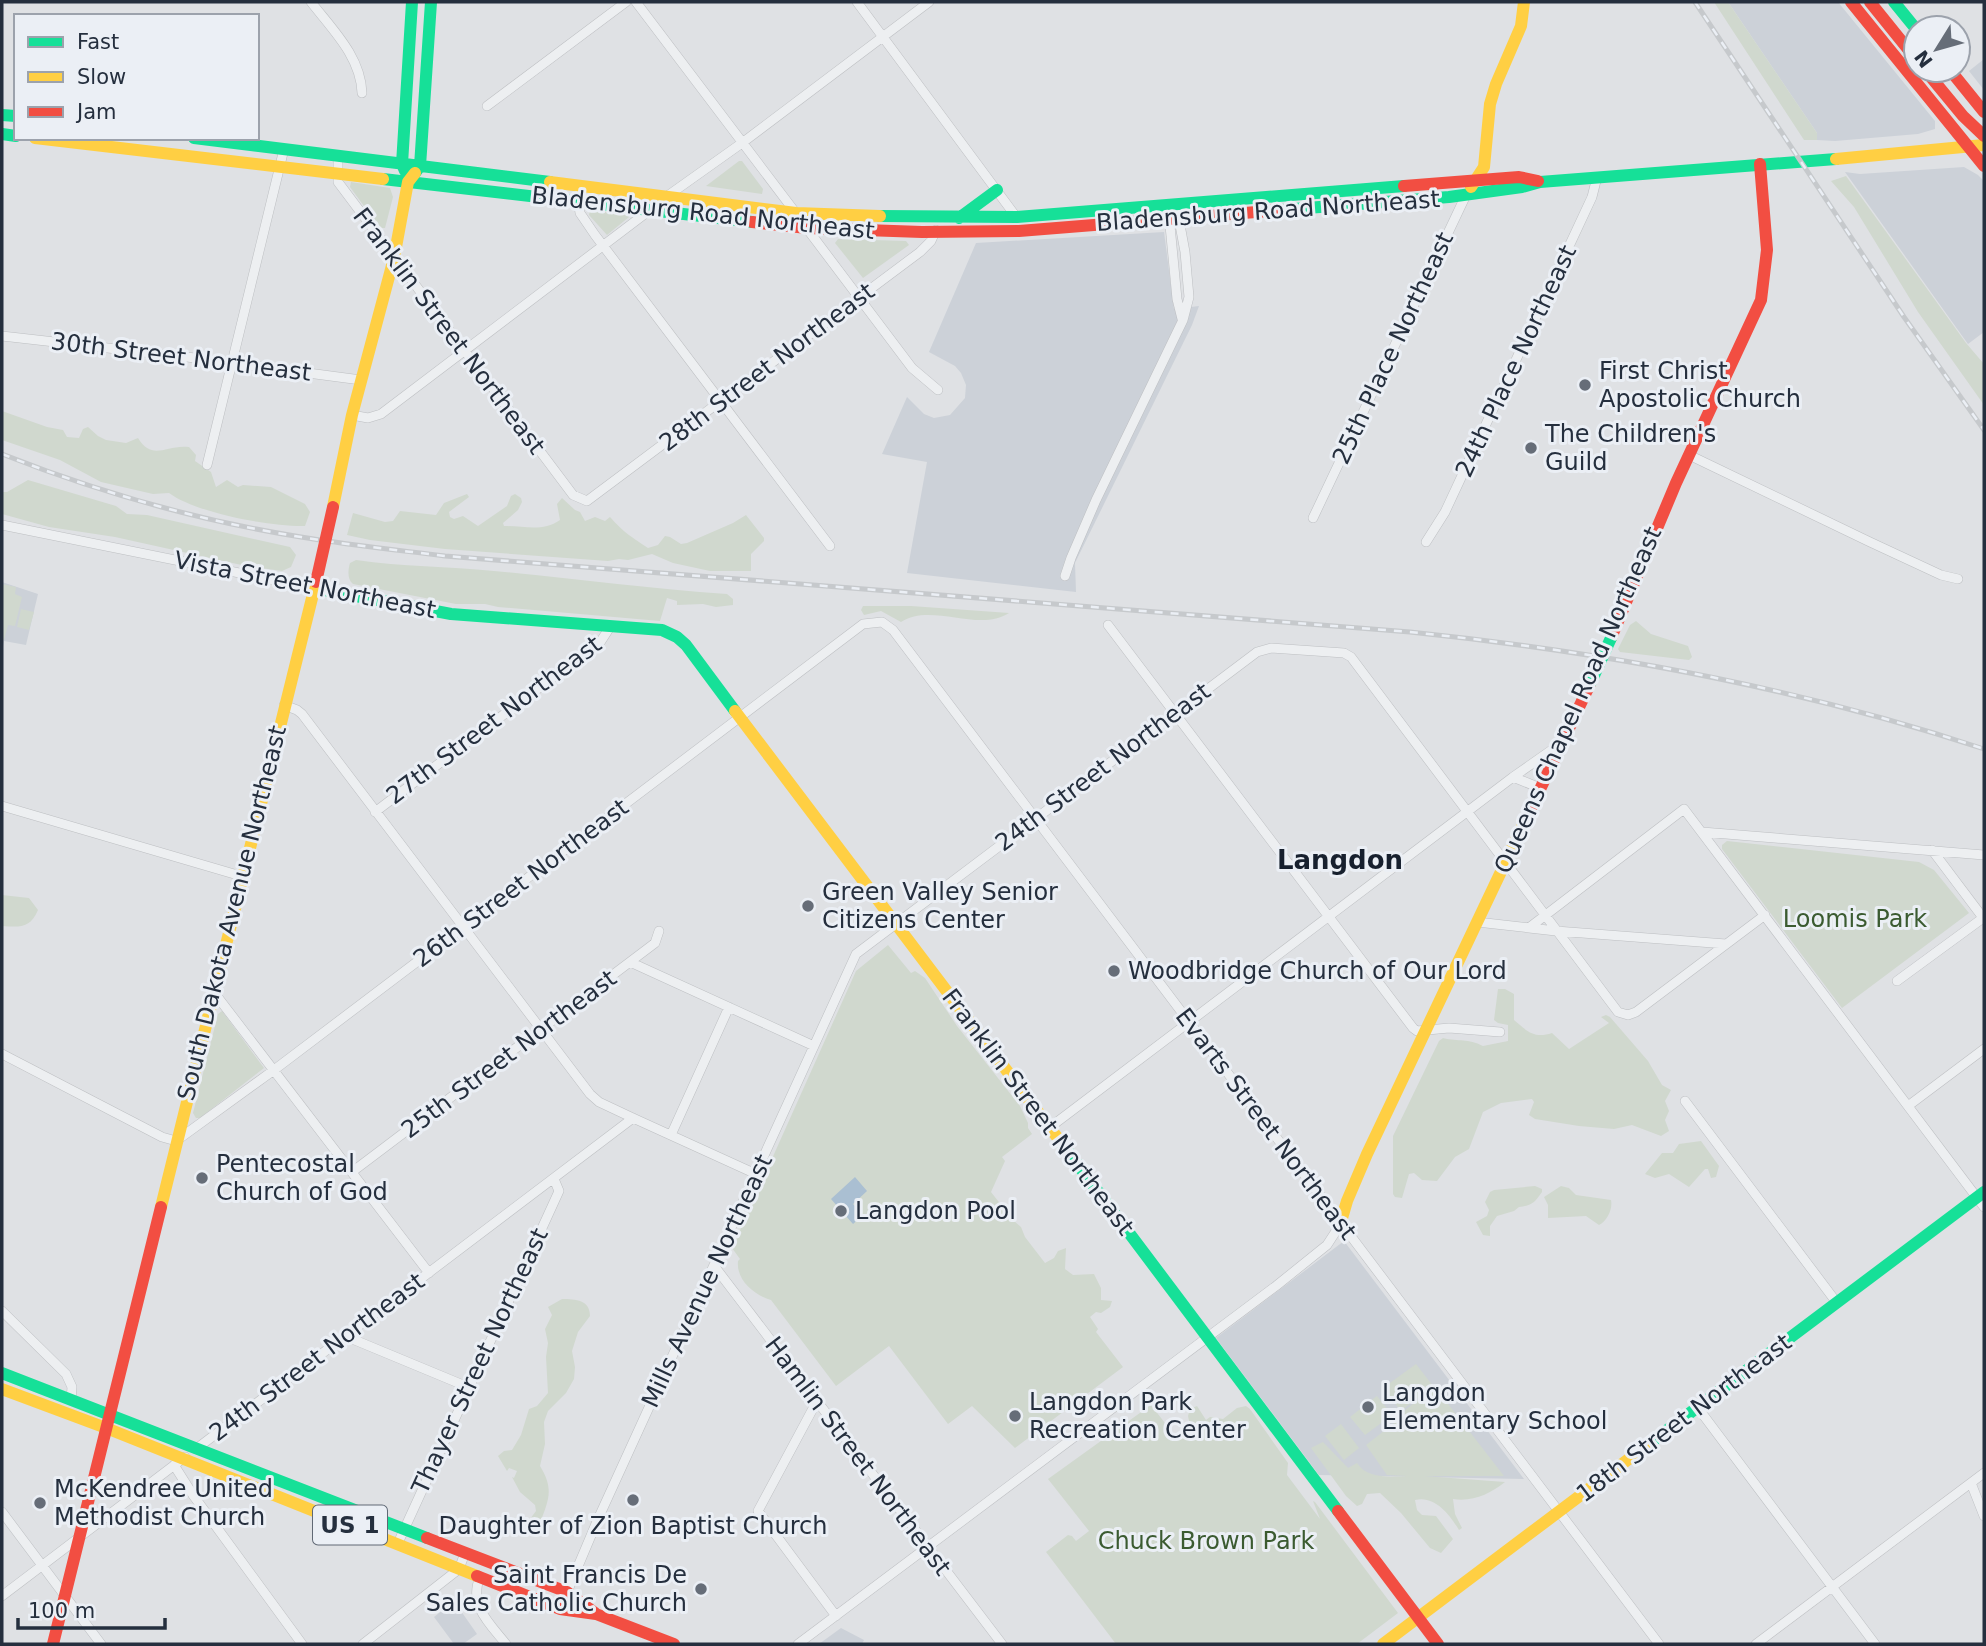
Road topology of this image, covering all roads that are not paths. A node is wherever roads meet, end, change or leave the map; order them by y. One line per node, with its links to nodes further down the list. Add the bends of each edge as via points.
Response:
1 (311, 2): 18 (street, via 353,58)
2 (412, 2): 17 (main road, South Dakota Avenue Northeast)
3 (431, 2): 19 (main road)
4 (626, 2): 20 (street)
5 (636, 2): 25 (street)
6 (857, 2): 13 (street)
7 (929, 2): 13 (street)
8 (1524, 2): 38 (main road, 25th Place Northeast, via 1521,26 1494,92 1486,129 1486,160)
9 (1851, 2): 27 (main road)
10 (1870, 2): 11 (main road)
11 (1891, 28): 12 (main road); 14 (main road)
12 (1902, 28)
13 (883, 36): 25 (street); 40 (street)
14 (1902, 42)
15 (1937, 84): 22 (main road)
16 (1961, 84): 21 (main road)
17 (407, 92): 19 (main road); 30 (main road, South Dakota Avenue Northeast)
18 (362, 93)
19 (425, 93): 32 (main road)
20 (486, 106)
21 (1984, 112)
22 (1984, 136)
23 (52, 140): 34 (main road, Bladensburg Road Northeast)
24 (210, 140): 28 (main road, Bladensburg Road Northeast)
25 (742, 143): 43 (street); 48 (street)
26 (1984, 147): 27 (main road, Bladensburg Road Northeast)
27 (1969, 148): 31 (main road, Bladensburg Road Northeast); 33 (main road)
28 (284, 149): 29 (main road, Bladensburg Road Northeast); 34 (street)
29 (338, 155): 30 (main road, Bladensburg Road Northeast); 35 (street, Franklin Street Northeast)
30 (402, 164): 32 (main road, Bladensburg Road Northeast); 37 (main road, South Dakota Avenue Northeast)
31 (1760, 164): 36 (main road, Bladensburg Road Northeast); 65 (main road, Queens Chapel Road Northeast, via 1765,285)
32 (420, 166): 37 (main road, South Dakota Avenue Northeast); 43 (main road, Bladensburg Road Northeast)
33 (1984, 166)
34 (280, 167): 35 (main road, Bladensburg Road Northeast); 60 (street)
35 (338, 173): 37 (main road, Bladensburg Road Northeast); 56 (street, Franklin Street Northeast, via 338,182)
36 (1597, 177): 39 (main road, Bladensburg Road Northeast); 70 (street, 24th Place Northeast, via 1592,197 1446,512)
37 (408, 181): 44 (main road, Bladensburg Road Northeast); 56 (main road, South Dakota Avenue Northeast)
38 (1475, 181): 39 (main road, Bladensburg Road Northeast, via 1519,177); 41 (main road, Bladensburg Road Northeast); 42 (main road, 25th Place Northeast)
39 (1540, 182): 42 (main road, Bladensburg Road Northeast)
40 (998, 190): 50 (main road); 52 (street)
41 (1309, 194): 45 (main road, Bladensburg Road Northeast); 46 (main road)
42 (1466, 195): 46 (main road, Bladensburg Road Northeast); 68 (street, 25th Place Northeast)
43 (666, 197): 47 (street); 48 (main road, Bladensburg Road Northeast)
44 (578, 200): 47 (main road, Bladensburg Road Northeast); 55 (street, via 580,213)
45 (1172, 204): 51 (street); 52 (main road, Bladensburg Road Northeast)
46 (1310, 208): 51 (main road, Bladensburg Road Northeast)
47 (651, 209): 53 (main road, Bladensburg Road Northeast); 55 (street)
48 (796, 213): 49 (main road, Bladensburg Road Northeast); 53 (street)
49 (938, 218): 50 (main road, Bladensburg Road Northeast); 54 (street)
50 (958, 218): 52 (main road, Bladensburg Road Northeast)
51 (1174, 218): 52 (main road, Bladensburg Road Northeast); 72 (street, via 1177,299 1183,320 1096,500)
52 (1018, 224): 54 (main road, Bladensburg Road Northeast)
53 (807, 228): 54 (main road, Bladensburg Road Northeast); 57 (street)
54 (935, 232): 57 (street, 28th Street Northeast, via 924,248)
55 (604, 247): 59 (street); 63 (street)
56 (394, 258): 59 (street, Franklin Street Northeast); 61 (main road, South Dakota Avenue Northeast)
57 (859, 298): 62 (street, via 912,368); 63 (street, 28th Street Northeast)
58 (2, 336): 60 (street, 30th Street Northeast)
59 (464, 351): 64 (street, via 382,415); 67 (street, Franklin Street Northeast)
60 (232, 362): 61 (street, 30th Street Northeast); 66 (street)
61 (361, 380): 64 (main road, South Dakota Avenue Northeast)
62 (938, 390)
63 (721, 401): 67 (street, 28th Street Northeast, via 594,497); 71 (street)
64 (352, 415): 74 (main road, South Dakota Avenue Northeast, bridge)
65 (1689, 455): 73 (street); 83 (main road, Queens Chapel Road Northeast, bridge, via 1611,638)
66 (207, 465)
67 (579, 500)
68 (1313, 518)
69 (2, 525): 74 (street, Vista Street Northeast)
70 (1426, 542)
71 (830, 546)
72 (1065, 576)
73 (1958, 579)
74 (315, 585): 77 (main road, Vista Street Northeast, via 451,614); 78 (main road, South Dakota Avenue Northeast)
75 (863, 624): 80 (street, 26th Street Northeast); 87 (street, Evarts Street Northeast, via 882,622 893,630)
76 (1108, 625): 79 (street)
77 (610, 627): 80 (main road, Franklin Street Northeast, via 662,630 677,637); 85 (street, 27th Street Northeast, via 601,641)
78 (284, 705): 85 (street, via 302,714); 92 (main road, South Dakota Avenue Northeast)
79 (1174, 713): 86 (street, 24th Street Northeast, via 1261,649 1344,653); 87 (street, 24th Street Northeast); 95 (street)
80 (740, 717): 98 (main road, Franklin Street Northeast); 100 (street, 26th Street Northeast)
81 (1553, 749): 82 (street)
82 (1513, 777): 83 (street); 86 (street)
83 (1540, 788): 91 (main road, Queens Chapel Road Northeast)
84 (2, 806): 92 (street)
85 (375, 811): 100 (street)
86 (1466, 814): 91 (street); 95 (street)
87 (1035, 818): 98 (street, 24th Street Northeast); 109 (street, Evarts Street Northeast)
88 (1702, 832): 89 (street); 93 (street); 94 (street, via 1684,809)
89 (1932, 850): 90 (street); 96 (street)
90 (1984, 855)
91 (1505, 863): 94 (street); 97 (main road, Queens Chapel Road Northeast)
92 (241, 876): 107 (main road, South Dakota Avenue Northeast)
93 (1765, 915): 103 (street); 118 (street)
94 (1544, 916): 99 (street); 102 (street)
95 (1328, 918): 109 (street); 111 (street, via 1413,1028)
96 (1984, 918): 106 (street)
97 (1477, 922): 99 (street); 111 (main road, Queens Chapel Road Northeast)
98 (896, 924): 104 (street, 24th Street Northeast); 120 (main road, Franklin Street Northeast)
99 (1530, 927): 102 (street)
100 (462, 928): 110 (street); 116 (street, 26th Street Northeast)
101 (659, 931): 105 (street, 25th Street Northeast, via 655,943)
102 (1556, 931): 103 (street); 103 (street, via 1624,1015 1636,1012)
103 (1726, 944)
104 (856, 954): 113 (street, Mills Avenue Northeast)
105 (630, 962): 108 (street); 110 (street, 25th Street Northeast)
106 (1897, 981)
107 (213, 991): 116 (street); 122 (main road, South Dakota Avenue Northeast)
108 (729, 1007): 113 (street); 121 (street)
109 (1189, 1023): 120 (street); 127 (street, Evarts Street Northeast)
110 (540, 1030): 119 (street, via 590,1094); 123 (street, 25th Street Northeast)
111 (1425, 1031): 112 (street); 127 (main road, Queens Chapel Road Northeast, via 1367,1154)
112 (1500, 1032)
113 (814, 1045): 124 (street, Mills Avenue Northeast)
114 (1984, 1049): 118 (street)
115 (2, 1054): 122 (street)
116 (274, 1070): 122 (street, 26th Street Northeast); 123 (street)
117 (1685, 1101): 130 (street)
118 (1908, 1106): 126 (street)
119 (633, 1118): 121 (street); 125 (street, 24th Street Northeast)
120 (1049, 1128): 133 (main road, Franklin Street Northeast)
121 (671, 1135): 124 (street)
122 (176, 1141): 140 (main road, South Dakota Avenue Northeast)
123 (352, 1172): 129 (street)
124 (756, 1174): 128 (street, Mills Avenue Northeast)
125 (554, 1179): 129 (street, 24th Street Northeast); 135 (street, Thayer Street Northeast, via 559,1191)
126 (1982, 1198): 130 (main road, 18th Street Northeast)
127 (1340, 1225): 133 (street, via 1327,1245); 146 (street, Evarts Street Northeast)
128 (715, 1267): 138 (street, Hamlin Street Northeast); 157 (street, Mills Avenue Northeast)
129 (429, 1273): 132 (street, 24th Street Northeast)
130 (1837, 1303): 139 (main road, 18th Street Northeast)
131 (2, 1311): 137 (street, via 66,1374)
132 (345, 1336): 135 (street); 141 (street, 24th Street Northeast)
133 (1207, 1337): 151 (street); 163 (main road, Franklin Street Northeast)
134 (2, 1373): 137 (main road, US 1)
135 (468, 1387): 148 (street, Thayer Street Northeast)
136 (2, 1389): 140 (main road, US 1)
137 (71, 1400): 140 (main road, US 1)
138 (817, 1401): 151 (street, Hamlin Street Northeast); 162 (street, via 758,1511)
139 (1698, 1408): 146 (main road, 18th Street Northeast); 156 (street)
140 (108, 1422): 141 (main road, US 1); 142 (main road, US 1); 149 (main road, South Dakota Avenue Northeast)
141 (195, 1449): 142 (street, 24th Street Northeast); 148 (main road, US 1)
142 (178, 1462): 149 (street, 24th Street Northeast); 150 (main road, US 1); 166 (street, via 193,1494)
143 (1984, 1473): 144 (street)
144 (1970, 1483): 147 (street); 156 (street)
145 (2, 1512): 153 (street)
146 (1559, 1512): 163 (main road, 18th Street Northeast); 174 (street, Evarts Street Northeast)
147 (1984, 1516)
148 (404, 1528): 150 (street, Thayer Street Northeast); 152 (main road, US 1)
149 (79, 1537): 153 (street, 24th Street Northeast); 158 (main road, South Dakota Avenue Northeast)
150 (398, 1544): 154 (main road, US 1)
151 (928, 1547): 162 (street); 171 (street, Hamlin Street Northeast)
152 (465, 1553): 154 (street); 157 (main road, US 1)
153 (42, 1565): 158 (street); 159 (street, 24th Street Northeast)
154 (459, 1569): 155 (main road, US 1); 167 (street)
155 (480, 1577): 160 (main road, US 1); 168 (street, via 478,1606)
156 (1832, 1587): 175 (street); 176 (street)
157 (567, 1592): 160 (street, Mills Avenue Northeast); 161 (main road, US 1)
158 (65, 1595): 164 (main road, South Dakota Avenue Northeast); 165 (street)
159 (2, 1596)
160 (560, 1609): 161 (main road, US 1)
161 (596, 1614): 169 (main road, US 1)
162 (836, 1616): 170 (street)
163 (1418, 1618): 172 (main road, 18th Street Northeast); 173 (main road, Franklin Street Northeast)
164 (52, 1644)
165 (101, 1644)
166 (302, 1644)
167 (363, 1644)
168 (506, 1644)
169 (674, 1644)
170 (798, 1644)
171 (1002, 1644)
172 (1383, 1644)
173 (1438, 1644)
174 (1659, 1644)
175 (1756, 1644)
176 (1875, 1644)

